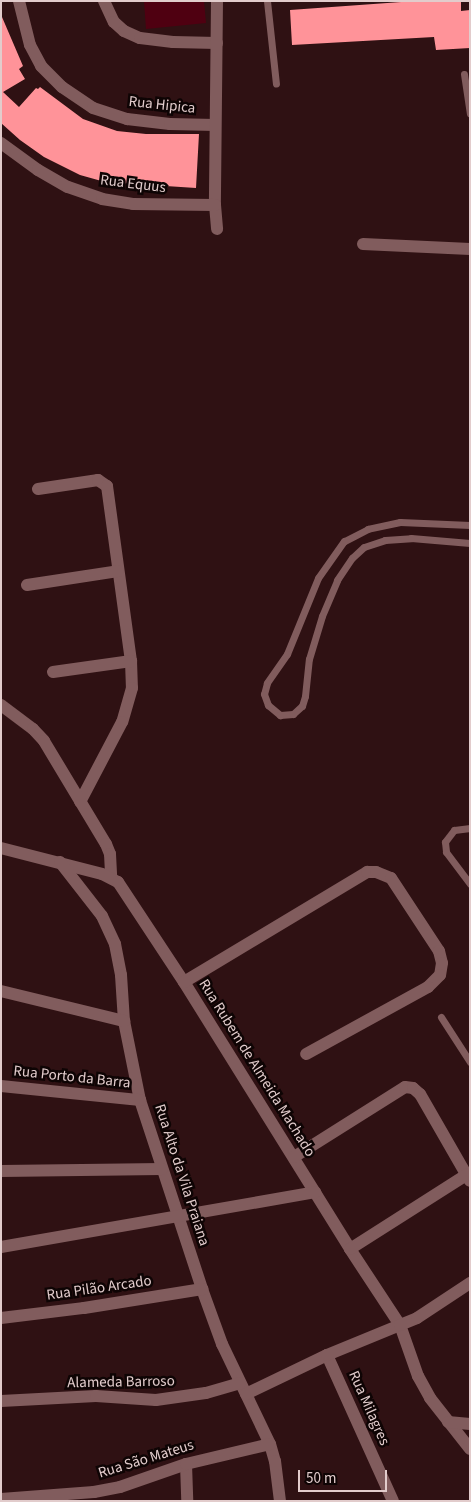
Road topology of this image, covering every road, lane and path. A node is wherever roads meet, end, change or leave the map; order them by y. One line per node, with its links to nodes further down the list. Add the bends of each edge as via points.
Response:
1 (19, 1): 9 (street, Rua Hipica, via 30,44 41,66 62,87 94,108 127,119)
2 (104, 1): 5 (street, via 114,22 140,38)
3 (216, 1): 5 (street)
4 (267, 1): 7 (lane)
5 (217, 43): 9 (street)
6 (464, 74): 8 (lane)
7 (276, 84)
8 (470, 114)
9 (215, 125): 11 (street)
10 (1, 143): 11 (street, Rua Equus, via 68,187 102,199 133,204)
11 (215, 205): 12 (street)
12 (217, 229)
13 (363, 244): 14 (street)
14 (470, 248)
15 (38, 489): 18 (street, via 98,480 104,482)
16 (470, 525): 17 (lane, via 400,522 368,529 344,541 318,578 287,654 267,683 264,694 268,706 280,715 292,714 302,706 309,659 322,616 337,580 364,547 385,540 411,538)
17 (470, 543)
18 (118, 572): 19 (street); 20 (street)
19 (27, 585)
20 (131, 661): 21 (street); 23 (street, via 132,688 122,722)
21 (53, 672)
22 (1, 705): 23 (street, via 33,728 44,741)
23 (80, 802): 27 (street, via 110,854)
24 (470, 828): 28 (lane, via 454,830 445,842 446,852)
25 (1, 848): 26 (street)
26 (60, 862): 27 (street); 32 (street, Rua Alto da Vila Praiana, via 102,916 110,932 121,975)
27 (111, 876): 29 (street, Rua Rubem de Almeida Machado)
28 (470, 884)
29 (184, 982): 33 (street, via 368,872 390,878 439,951 440,975 428,987); 37 (street, Rua Rubem de Almeida Machado)
30 (1, 991): 32 (street)
31 (441, 1017): 34 (lane)
32 (124, 1020): 36 (street, Rua Alto da Vila Praiana)
33 (306, 1054)
34 (470, 1062)
35 (1, 1086): 36 (street, Rua Porto da Barra)
36 (140, 1100): 38 (street, Rua Alto da Vila Praiana)
37 (294, 1157): 40 (street, via 405,1086 420,1094); 41 (street, Rua Rubem de Almeida Machado)
38 (162, 1169): 39 (street); 42 (street, Rua Alto da Vila Praiana)
39 (1, 1171)
40 (468, 1178): 44 (street)
41 (315, 1192): 42 (street); 44 (street, Rua Rubem de Almeida Machado)
42 (179, 1217): 43 (street); 46 (street, Rua Alto da Vila Praiana)
43 (1, 1247)
44 (350, 1249): 48 (street, Rua Rubem de Almeida Machado)
45 (470, 1283): 48 (street, Alameda Barroso)
46 (202, 1289): 47 (street, Rua Pilão Arcado); 50 (street, Rua Alto da Vila Praiana)
47 (1, 1318)
48 (400, 1325): 49 (street, Alameda Barroso); 52 (street, Rua Rubem de Almeida Machado, via 418,1376)
49 (327, 1355): 50 (street, Alameda Barroso); 60 (street, Rua Milagres)
50 (243, 1389): 51 (street, Alameda Barroso, via 156,1400 96,1396); 54 (street, Rua Alto da Vila Praiana)
51 (1, 1401)
52 (448, 1422): 53 (street); 55 (street, Rua Rubem de Almeida Machado)
53 (470, 1424)
54 (270, 1444): 56 (street, Rua São Mateus); 59 (street, Rua Alto da Vila Praiana)
55 (470, 1449)
56 (186, 1464): 57 (street, Rua São Mateus, via 120,1487 94,1492); 58 (street)
57 (1, 1499)
58 (187, 1501)
59 (280, 1501)
60 (393, 1501)

